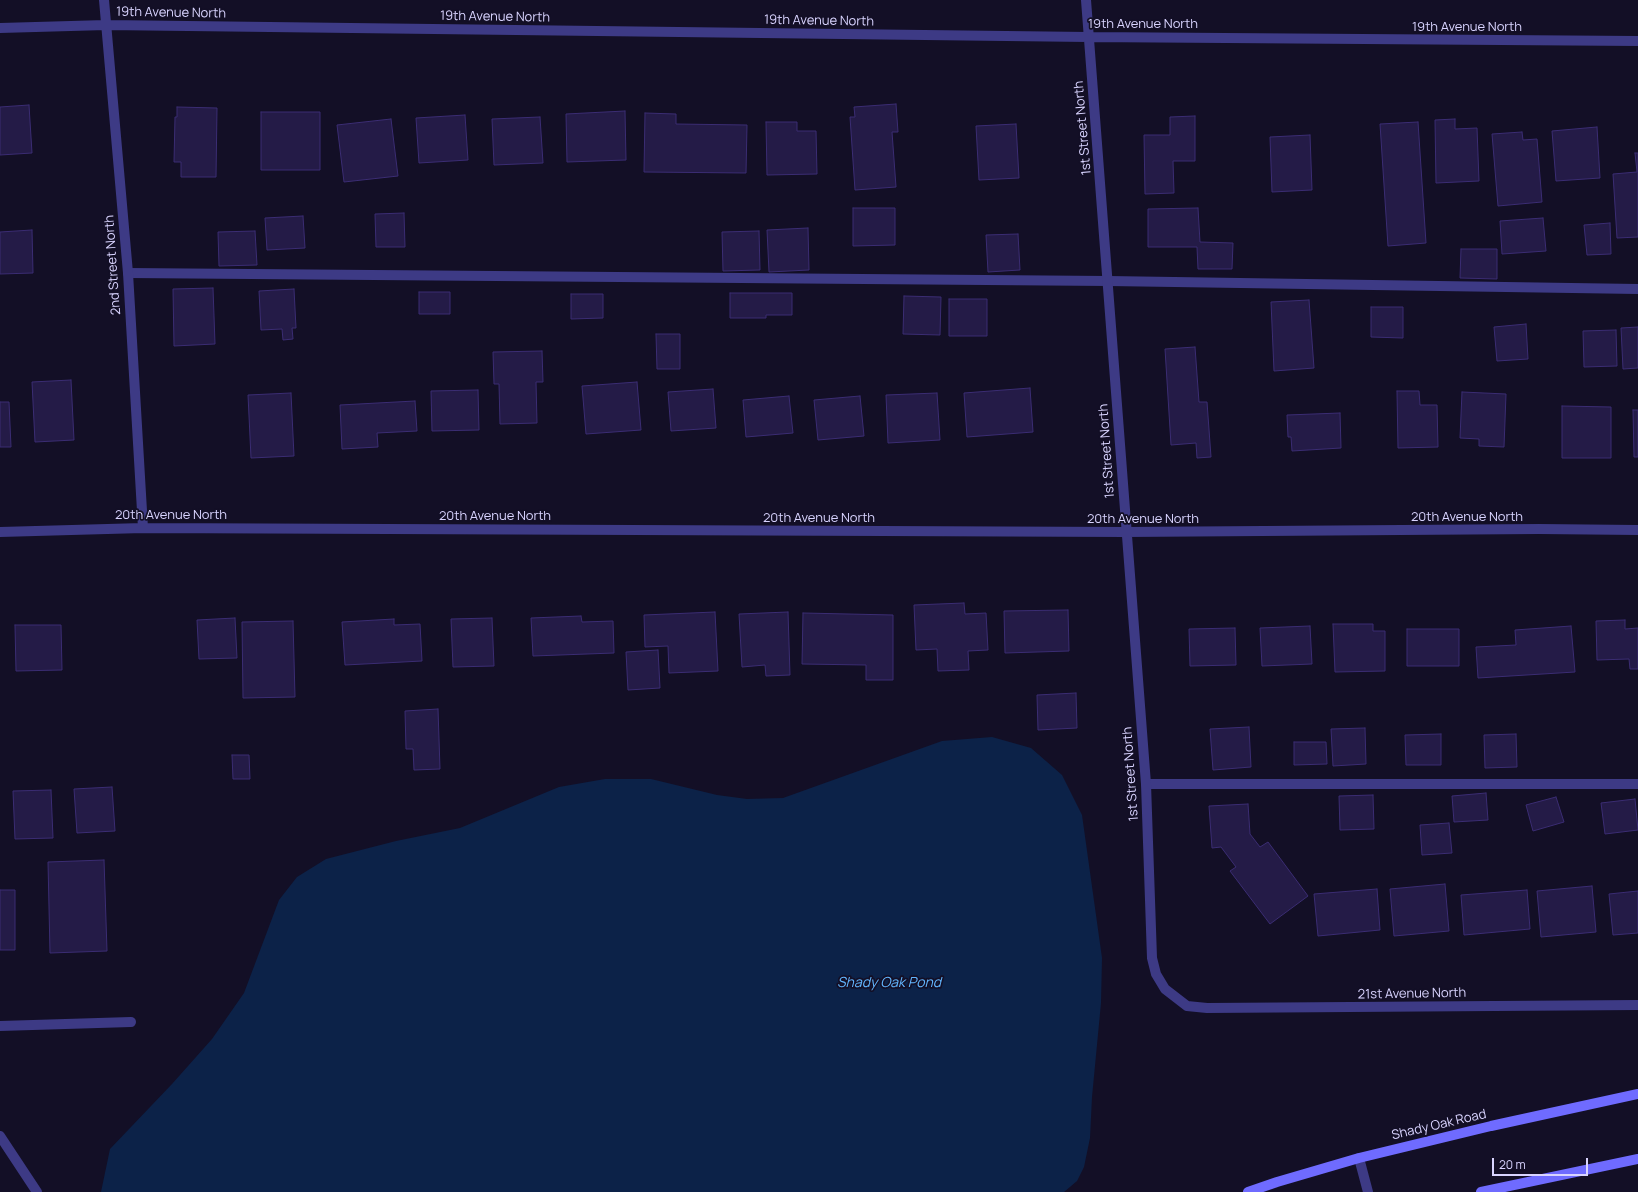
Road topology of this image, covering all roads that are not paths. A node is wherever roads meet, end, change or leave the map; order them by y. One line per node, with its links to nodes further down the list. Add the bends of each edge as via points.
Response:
1 (104, 0): 3 (street, 2nd Street North)
2 (1086, 0): 5 (street, 1st Street North)
3 (106, 25): 4 (street, 19th Avenue North); 5 (street, 19th Avenue North); 7 (street, 2nd Street North)
4 (0, 28)
5 (1088, 37): 6 (street, 19th Avenue North); 8 (street, 1st Street North)
6 (1638, 41)
7 (128, 273): 8 (street); 10 (street, 2nd Street North)
8 (1108, 282): 9 (street); 13 (street, 1st Street North)
9 (1638, 289)
10 (143, 528): 12 (street, 20th Avenue North); 13 (street, 20th Avenue North)
11 (1638, 530): 13 (street, 20th Avenue North)
12 (0, 532)
13 (1126, 532): 14 (street, 1st Street North)
14 (1146, 784): 15 (street); 17 (street, 1st Street North, via 1152,958 1156,974 1165,989)
15 (1638, 784)
16 (1638, 1005): 17 (street, 21st Avenue North, via 1206,1008)
17 (1187, 1006)
18 (131, 1022): 19 (street)
19 (0, 1026)
20 (1638, 1094): 22 (main road, Shady Oak Road)
21 (0, 1136): 24 (street)
22 (1359, 1158): 25 (main road, Shady Oak Road); 26 (street)
23 (1638, 1159): 27 (main road)
24 (37, 1192)
25 (1248, 1192)
26 (1368, 1192)
27 (1481, 1192)

